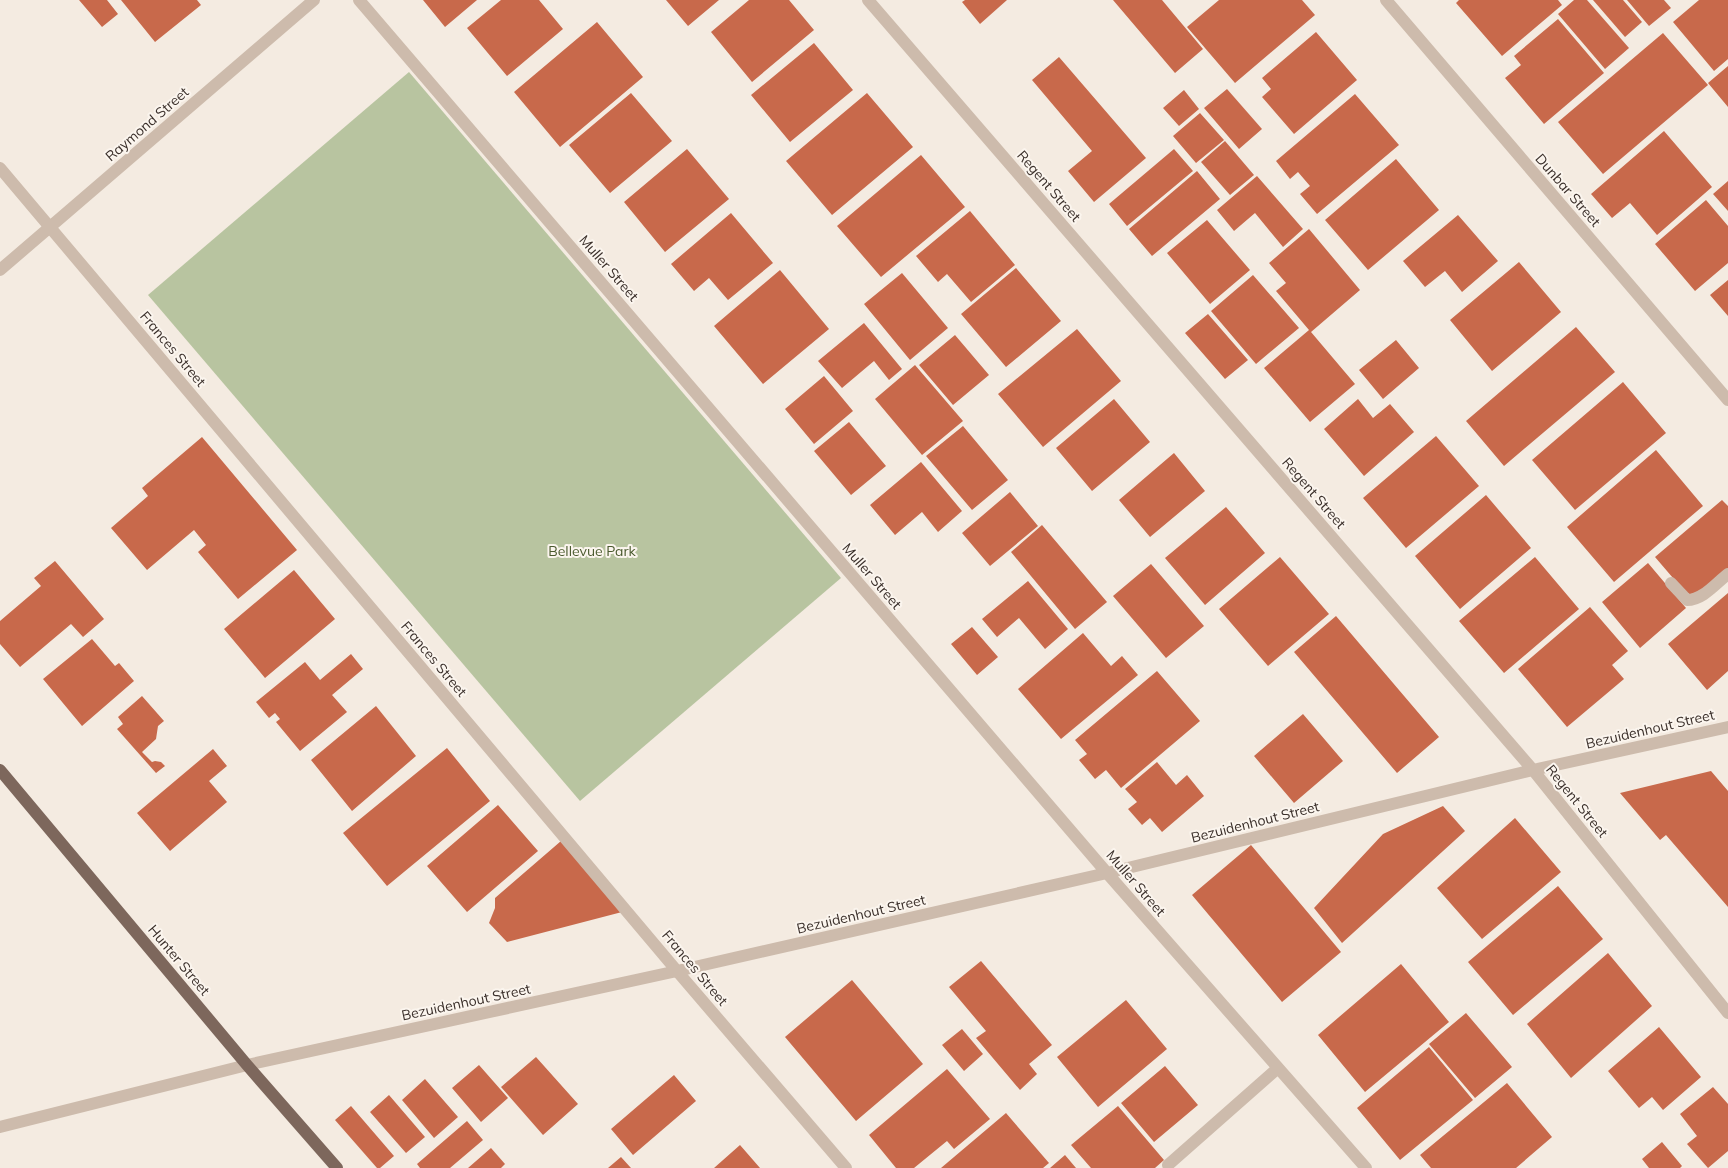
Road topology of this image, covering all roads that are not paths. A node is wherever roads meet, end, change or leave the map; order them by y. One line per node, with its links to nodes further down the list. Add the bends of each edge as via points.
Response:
1 (314, 0): 6 (street, Raymond Street)
2 (359, 0): 14 (street, Muller Street)
3 (868, 0): 13 (street, Regent Street)
4 (1386, 0): 8 (street, Dunbar Street)
5 (0, 168): 6 (street, Frances Street)
6 (50, 226): 7 (street, Raymond Street); 15 (street, Frances Street)
7 (0, 270)
8 (1728, 400)
9 (1728, 574): 10 (street, via 1694,600 1687,600)
10 (1672, 583)
11 (1728, 726): 13 (street, Bezuidenhout Street)
12 (0, 770): 17 (main road, Hunter Street)
13 (1533, 770): 14 (street, Bezuidenhout Street); 16 (street, Regent Street)
14 (1107, 873): 15 (street, Bezuidenhout Street); 18 (street, Muller Street)
15 (677, 971): 17 (street, Bezuidenhout Street); 22 (street, Frances Street)
16 (1728, 1013)
17 (247, 1065): 19 (street, Bezuidenhout Street); 21 (main road, Hunter Street)
18 (1278, 1068): 20 (street); 23 (street, Muller Street)
19 (0, 1127)
20 (1168, 1165)
21 (337, 1168)
22 (846, 1168)
23 (1366, 1168)

